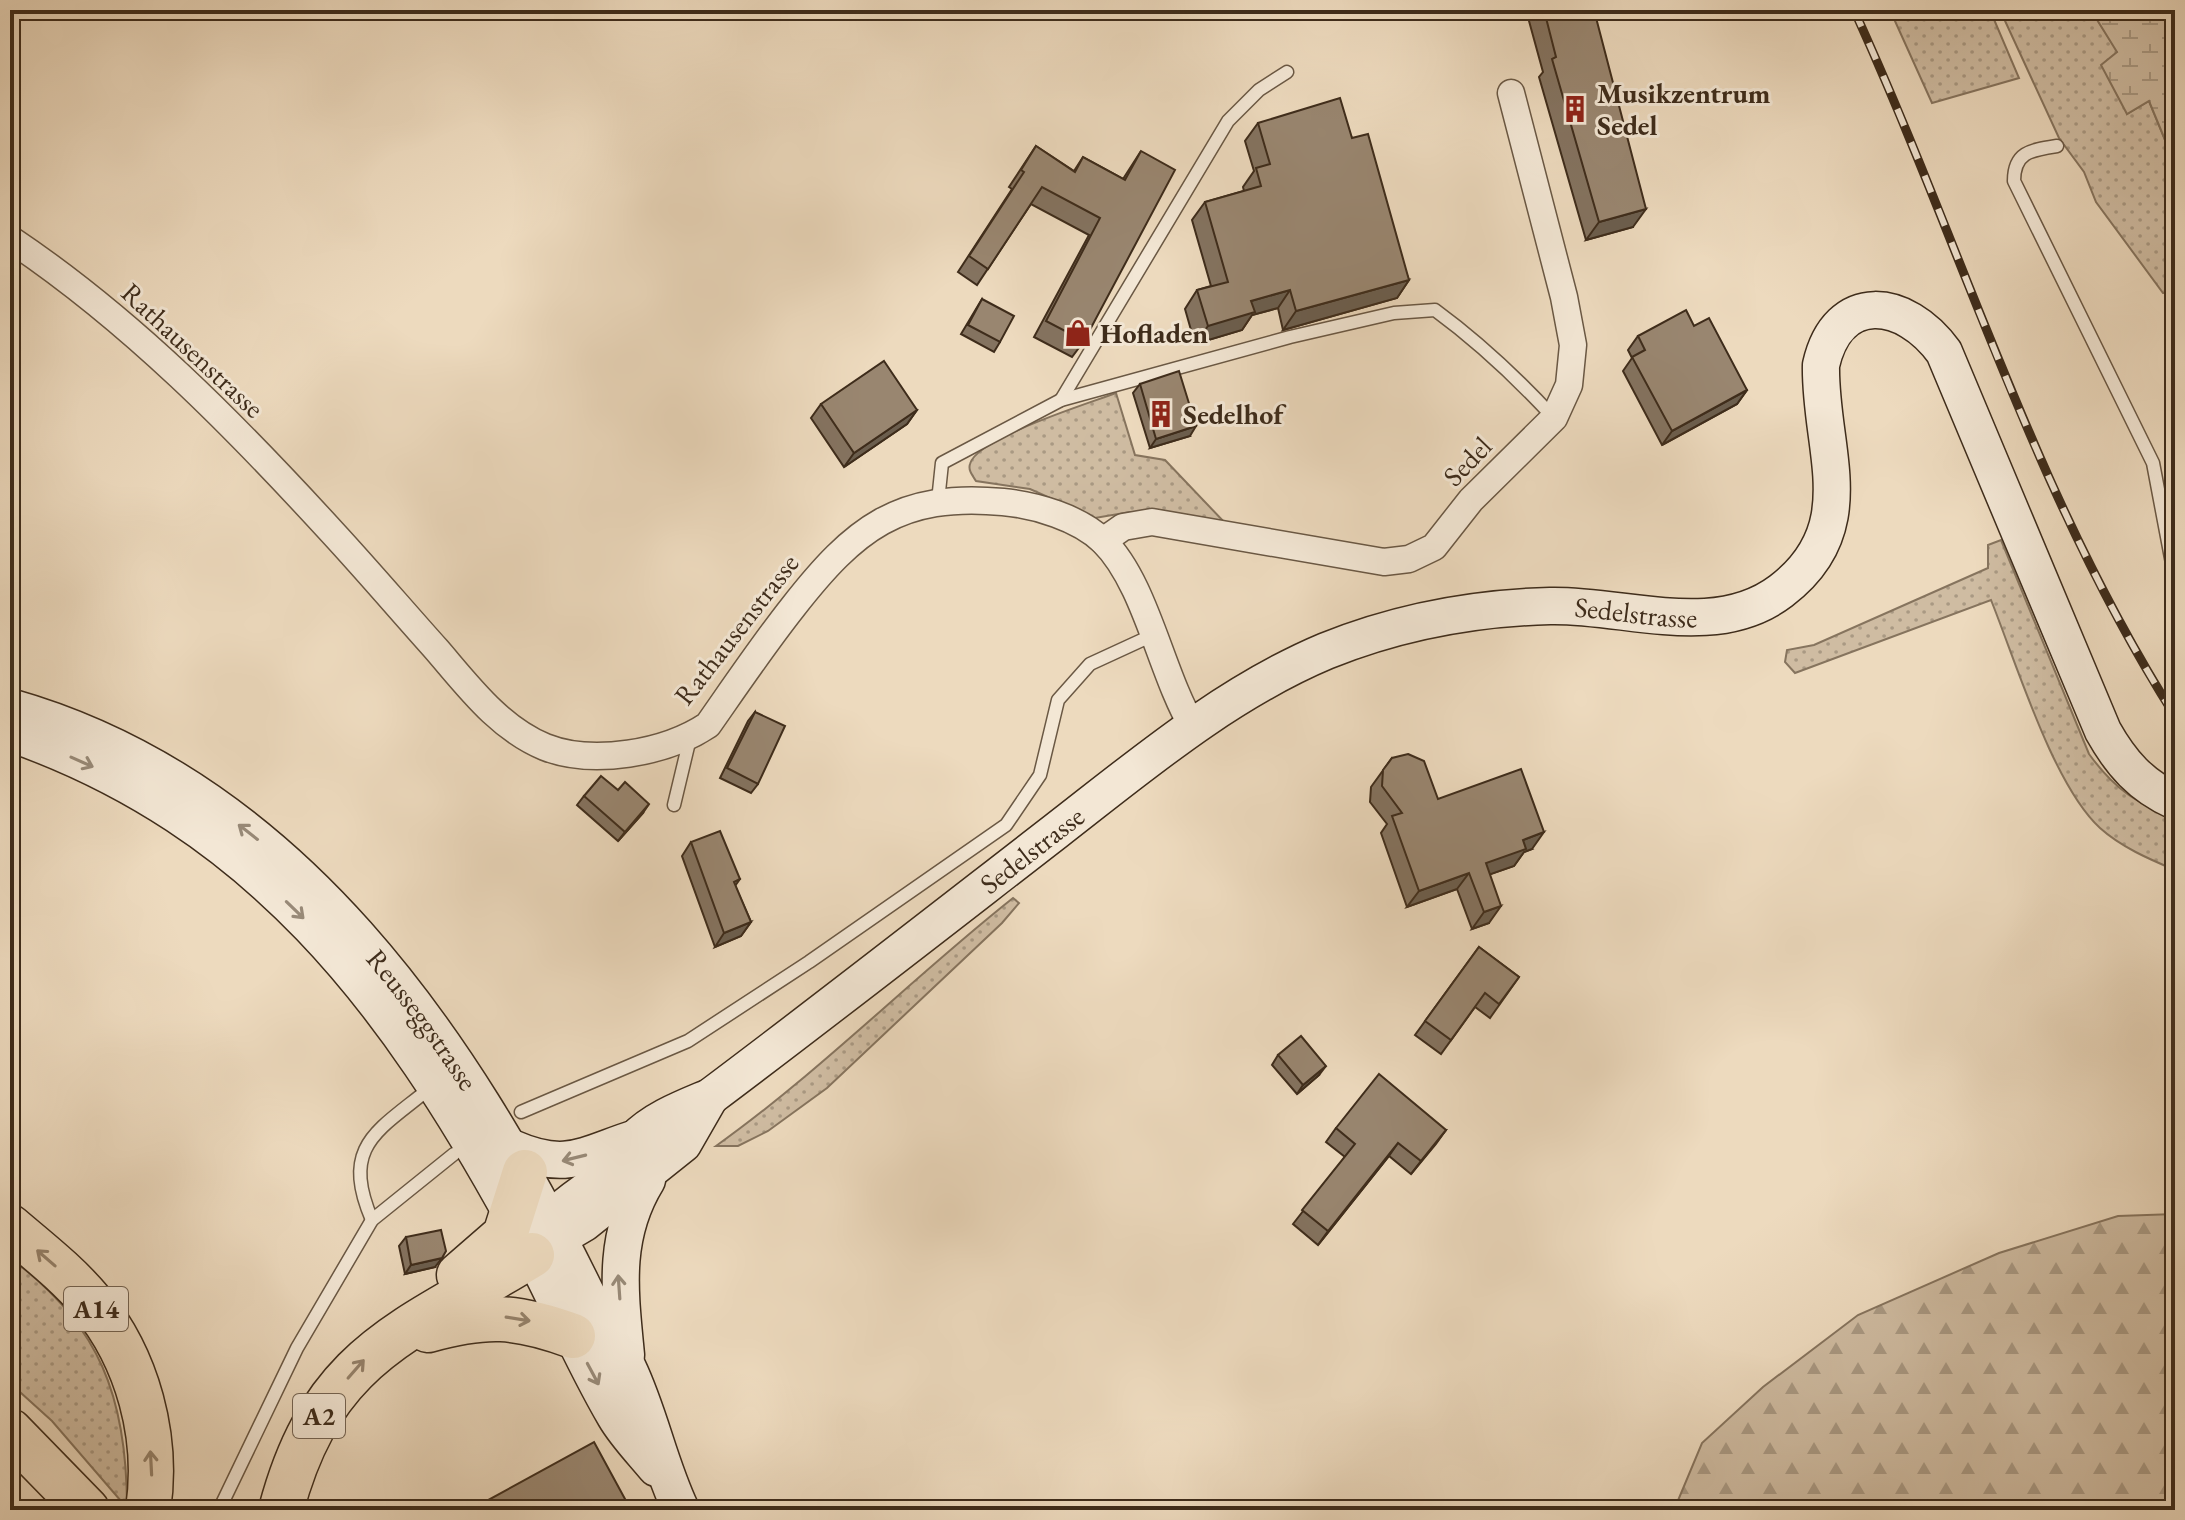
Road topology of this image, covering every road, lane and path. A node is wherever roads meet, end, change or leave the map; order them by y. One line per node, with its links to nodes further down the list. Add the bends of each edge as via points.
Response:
1 (1287, 72): 5 (lane, via 1259,90 1228,121)
2 (1511, 93): 6 (street, Sedel, via 1573,345 1569,385)
3 (2057, 146): 9 (lane, via 2019,157 2014,181 2153,463)
4 (10, 239): 14 (street, Rathausenstrasse, via 56,270 188,381 504,723 545,747 584,755 632,753)
5 (1061, 400): 6 (lane, via 1290,337 1394,313 1435,310 1517,378); 7 (lane, via 942,463)
6 (1554, 418): 8 (street, Sedel, via 1471,500 1434,547 1409,559 1384,562 1152,522 1123,527)
7 (938, 501): 8 (street, Rathausenstrasse, via 1021,504 1070,520); 14 (street, Rathausenstrasse, via 860,533 830,559 708,725)
8 (1103, 541): 10 (street, Rathausenstrasse, via 1125,573)
9 (2175, 579)
10 (1153, 635): 12 (street, Rathausenstrasse); 18 (lane, via 1090,664 1058,700 1040,775 1006,825 688,1041)
11 (10, 707): 21 (main road, Reusseggstrasse, one-way to 11, via 446,1045 402,987 358,935 274,853 150,767 53,721)
12 (1193, 727): 15 (main road, Sedelstrasse, via 1295,665 1363,638 1442,617 1572,606 1708,617 1734,614 1768,600 1809,562 1832,508 1834,474 1821,384 1824,351 1844,323 1866,312 1889,310 1920,325 1951,366 2114,750 2137,778); 19 (main road, Sedelstrasse, via 710,1097 683,1144)
13 (10, 733): 17 (main road, Reusseggstrasse, one-way to 17, via 127,783 203,830 252,869 345,961)
14 (691, 736): 16 (lane)
15 (2175, 801)
16 (674, 805)
17 (433, 1084): 22 (lane, via 379,1127 364,1150 359,1191); 24 (main road, Reusseggstrasse)
18 (521, 1112)
19 (645, 1153): 21 (main road, one-way to 21, via 565,1162); 24 (main road, Sedelstrasse); 27 (main road, one-way to 19, via 620,1248)
20 (454, 1154): 22 (lane)
21 (518, 1160): 24 (highway)
22 (372, 1220): 32 (lane, via 297,1348)
23 (10, 1227): 31 (highway, A14, one-way to 23, via 149,1442 126,1358 91,1302)
24 (539, 1232): 25 (main road, Reusseggstrasse); 26 (highway, A2); 27 (main road, Reusseggstrasse)
25 (573, 1336): 26 (highway, A2, one-way to 25, via 483,1317 533,1322); 29 (main road, Reusseggstrasse, one-way to 29, via 617,1419)
26 (387, 1340): 33 (highway, A2, one-way to 26, via 302,1446 319,1417 360,1363)
27 (627, 1364): 29 (main road, Reusseggstrasse)
28 (10, 1431): 30 (highway)
29 (674, 1496)
30 (79, 1502)
31 (148, 1510)
32 (219, 1510)
33 (281, 1510)

